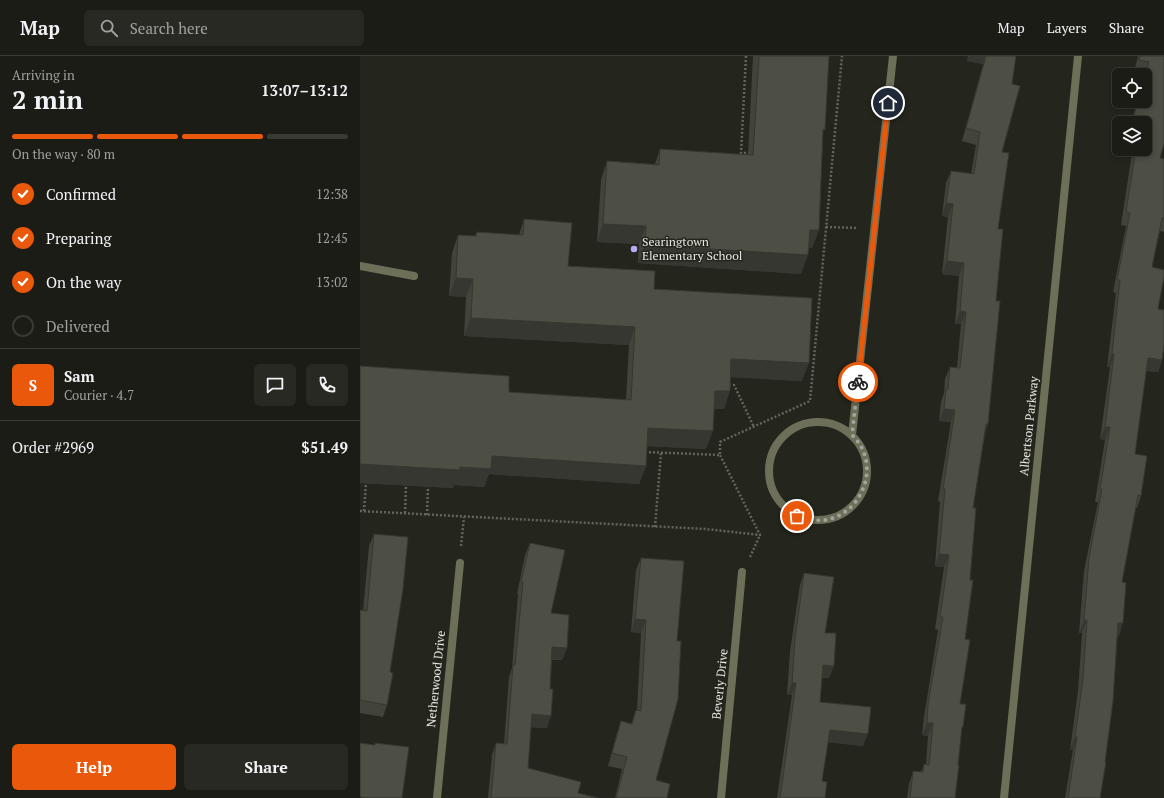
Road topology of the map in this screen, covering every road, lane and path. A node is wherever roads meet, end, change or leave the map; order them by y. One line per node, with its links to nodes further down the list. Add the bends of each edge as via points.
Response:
1 (746, 56): 5 (path, via 741,153)
2 (842, 56): 6 (path)
3 (893, 56): 7 (street)
4 (1078, 56): 30 (street, Albertson Parkway)
5 (755, 153)
6 (826, 227): 7 (path); 11 (path, via 810,401)
7 (874, 228): 12 (street)
8 (360, 266): 9 (street)
9 (414, 276)
10 (725, 384): 11 (path, via 734,385)
11 (754, 427): 15 (path, via 720,442)
12 (852, 435): 12 (street, via 830,422 814,421 798,425 784,434 774,447 769,462 769,479 774,494 784,507 797,516 813,520 829,519 845,513 857,502 865,487 868,471 865,454)
13 (641, 452): 14 (path)
14 (661, 453): 15 (path); 24 (path)
15 (720, 455): 25 (path)
16 (366, 483): 20 (path)
17 (406, 485): 21 (path)
18 (428, 487): 22 (path)
19 (360, 511): 20 (path)
20 (364, 511): 21 (path)
21 (405, 513): 22 (path)
22 (427, 515): 23 (path)
23 (464, 517): 24 (path); 26 (path)
24 (655, 527): 25 (path)
25 (760, 535): 27 (path)
26 (460, 563): 28 (street, Netherwood Drive)
27 (742, 572): 29 (street, Beverly Drive)
28 (436, 798)
29 (721, 798)
30 (1004, 798)

